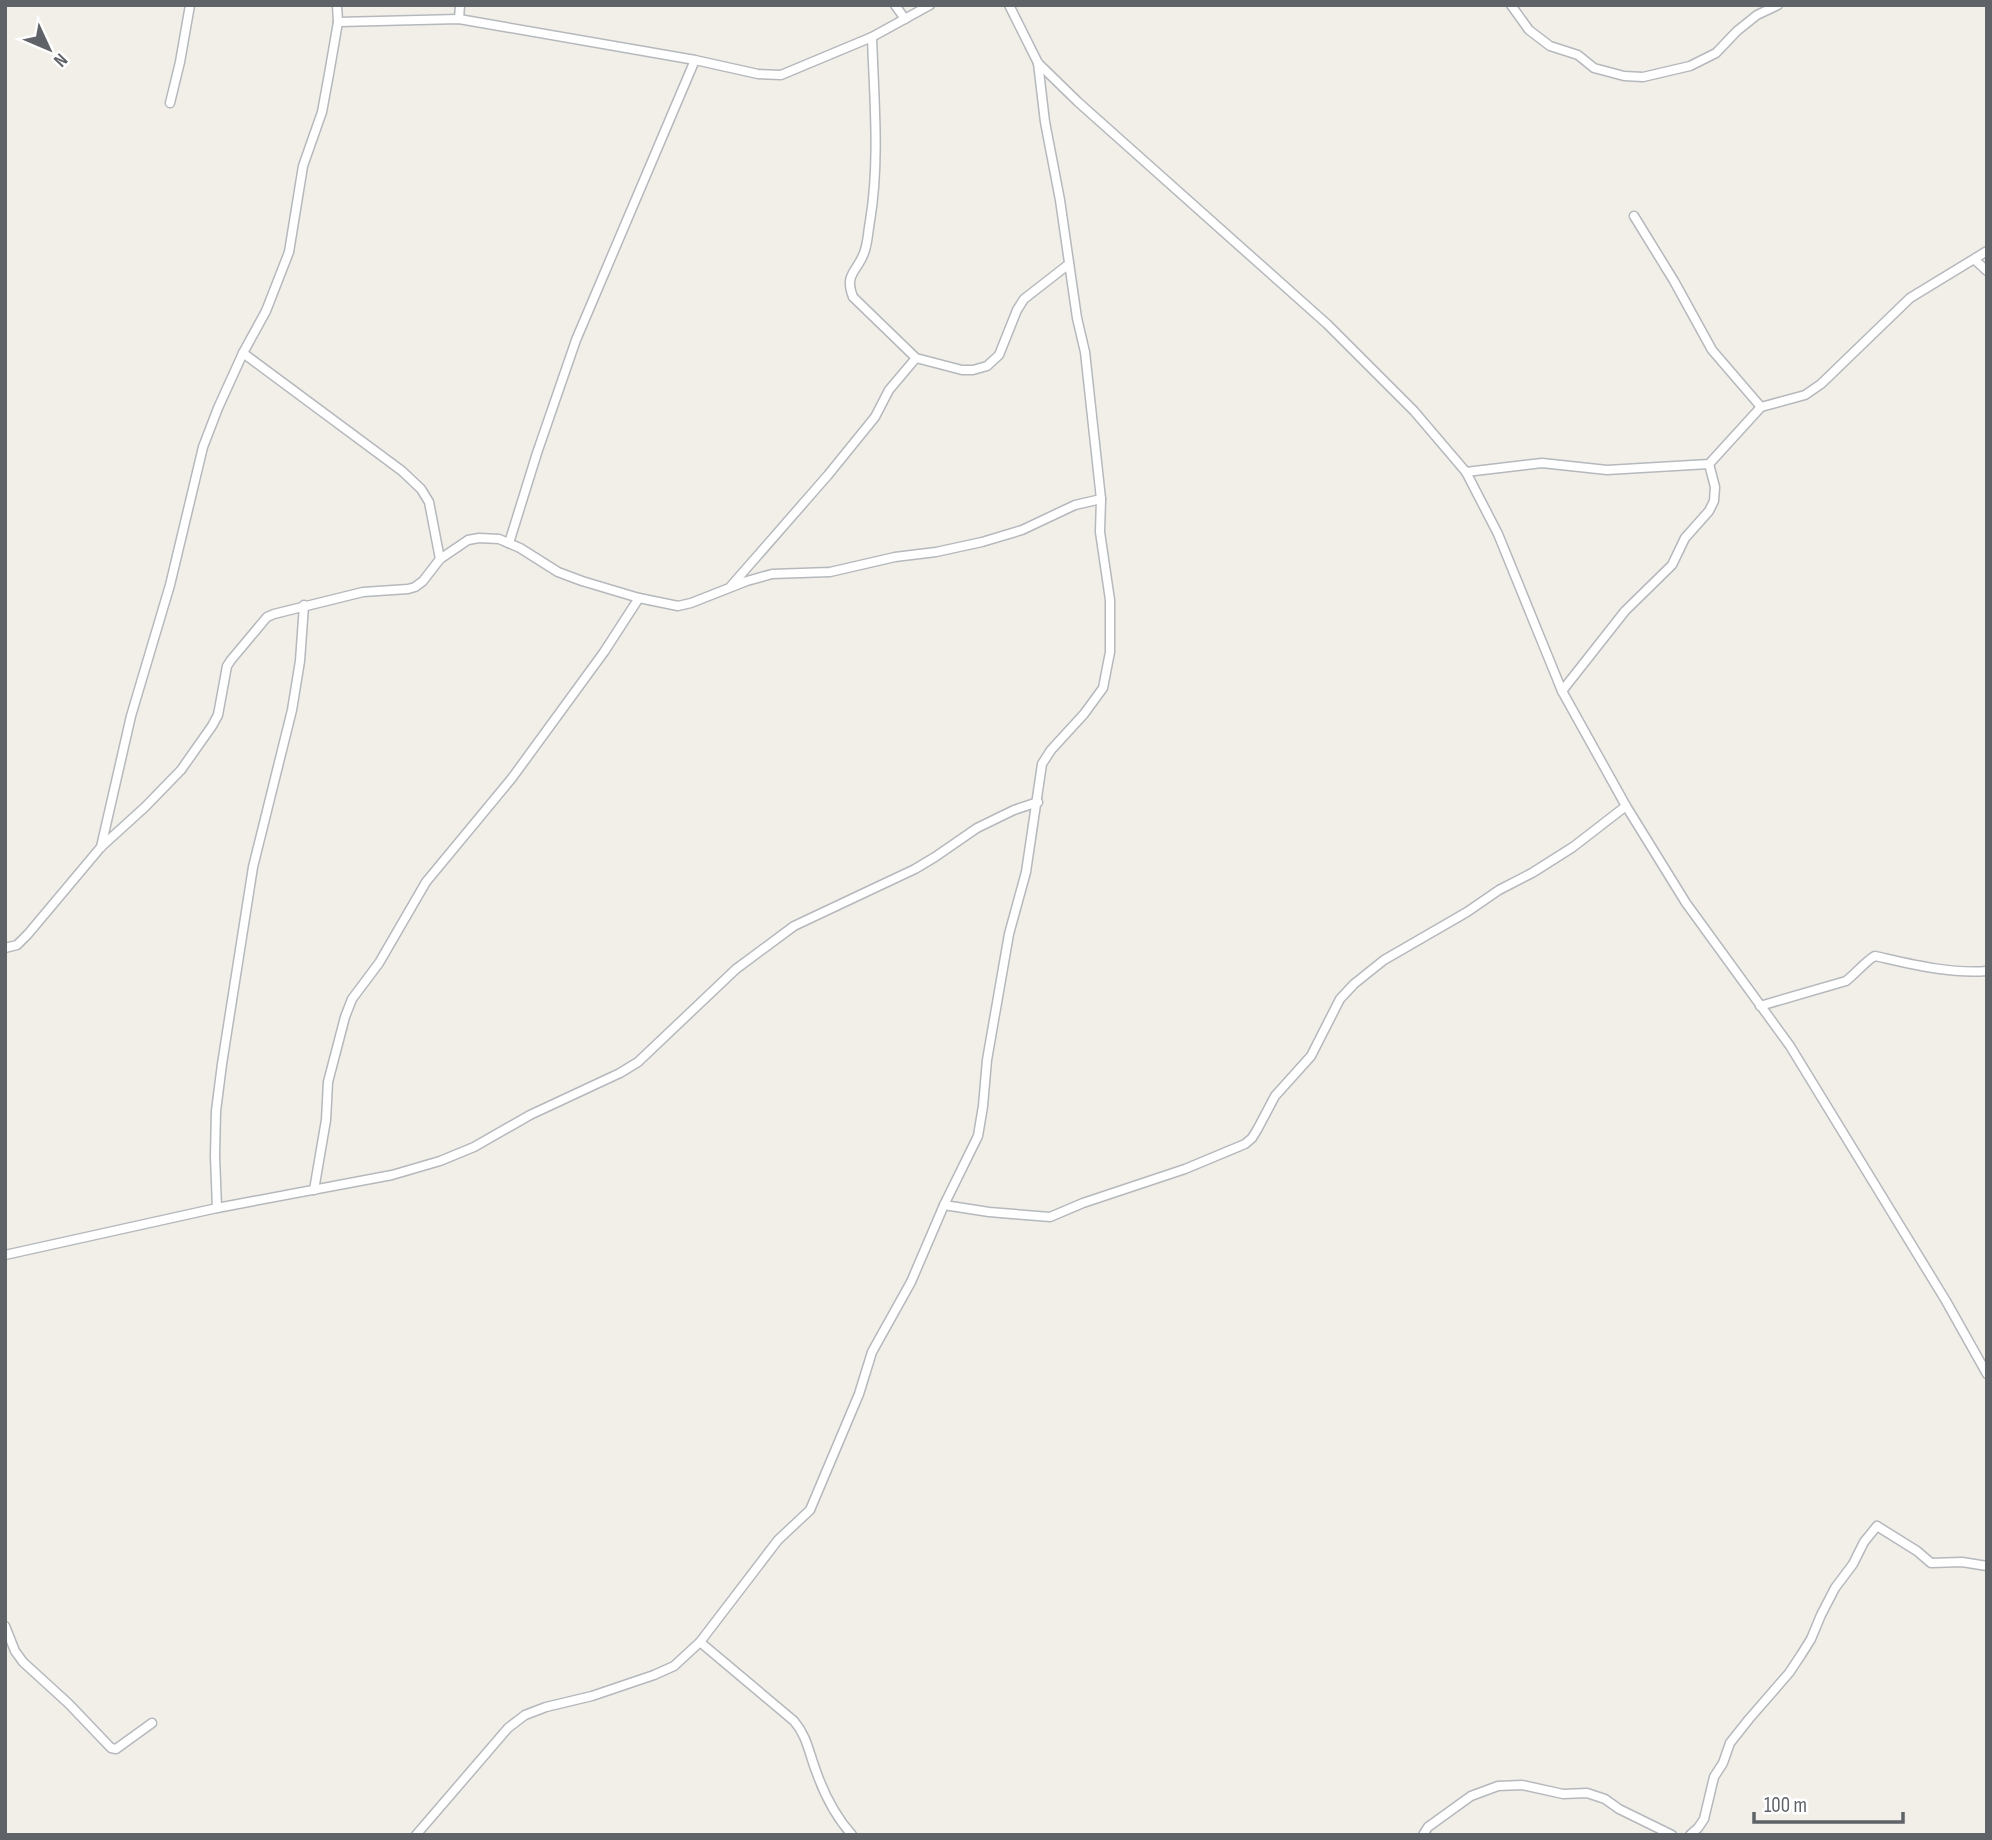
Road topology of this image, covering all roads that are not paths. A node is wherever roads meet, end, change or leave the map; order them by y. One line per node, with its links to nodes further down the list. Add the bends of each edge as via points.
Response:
1 (190, 5): 15 (street)
2 (337, 5): 11 (street)
3 (460, 5): 9 (street)
4 (894, 5): 10 (street)
5 (930, 5): 10 (street)
6 (1009, 5): 14 (street)
7 (1511, 5): 8 (street, via 1529,30 1550,46 1578,55 1594,68 1643,77 1690,66 1716,53 1757,15)
8 (1778, 5)
9 (459, 19): 11 (street); 13 (street)
10 (905, 19): 12 (street)
11 (338, 22): 21 (street, via 322,112 299,184 289,252 266,311)
12 (872, 37): 13 (street, via 781,75); 22 (street, via 876,152 872,210 864,253 849,287 853,297)
13 (695, 61): 27 (street, via 576,340)
14 (1038, 63): 19 (street); 25 (street, via 1327,324 1414,411)
15 (170, 103)
16 (1634, 216): 23 (street, via 1712,350)
17 (1987, 251): 18 (street)
18 (1975, 260): 20 (street); 23 (street, via 1910,298 1805,396)
19 (1069, 264): 22 (street, via 1024,299 999,355 988,366 962,370); 26 (street, via 1085,352)
20 (1987, 271)
21 (243, 353): 28 (street, via 421,489 429,502); 35 (street, via 203,447)
22 (916, 358): 29 (street, via 852,446)
23 (1761, 407): 24 (street)
24 (1709, 464): 25 (street, via 1607,470 1542,463); 32 (street, via 1715,487 1709,511 1685,538 1672,565 1625,611)
25 (1466, 472): 32 (street, via 1497,534)
26 (1101, 499): 29 (street, via 1065,508 1022,530 982,542 830,572 772,574); 33 (street, via 1110,600 1110,652 1103,688 1042,765)
27 (509, 543): 28 (street, via 468,540); 30 (street, via 558,572)
28 (440, 559): 31 (street, via 423,581 408,589 363,592)
29 (729, 589): 30 (street, via 678,606)
30 (639, 598): 39 (street, via 512,778 426,882 379,963 352,999 328,1082)
31 (304, 605): 35 (street, via 267,617 227,666 218,715 181,770); 41 (street, via 292,710 253,867 222,1064 216,1111)
32 (1562, 691): 34 (street)
33 (1038, 802): 39 (street, via 977,828 915,869 794,926 736,969 638,1062 620,1073 440,1161); 40 (street, via 1009,934 978,1136)
34 (1626, 806): 38 (street, via 1685,903); 40 (street, via 1532,873 1384,961 1354,984 1340,999 1311,1056 1279,1091 1244,1144 1050,1217)
35 (101, 847): 36 (street, via 28,934)
36 (5, 948)
37 (1987, 971): 38 (street, via 1931,968 1875,956 1846,981)
38 (1760, 1006): 43 (street, via 1790,1046)
39 (314, 1190): 41 (street)
40 (944, 1205): 46 (street, via 911,1282 872,1352 810,1510 778,1540)
41 (217, 1208): 42 (street)
42 (5, 1255)
43 (1987, 1374)
44 (1987, 1566): 52 (street, via 1931,1563 1877,1525 1835,1588 1801,1655 1730,1744 1714,1777 1704,1819)
45 (5, 1626): 47 (street, via 23,1662 111,1748)
46 (700, 1642): 48 (street, via 674,1666 654,1675 525,1715 508,1728); 49 (street, via 801,1729 833,1809)
47 (152, 1723)
48 (416, 1835)
49 (852, 1835)
50 (1423, 1835): 51 (street, via 1471,1796 1498,1786 1522,1785 1605,1799)
51 (1672, 1835)
52 (1690, 1835)

